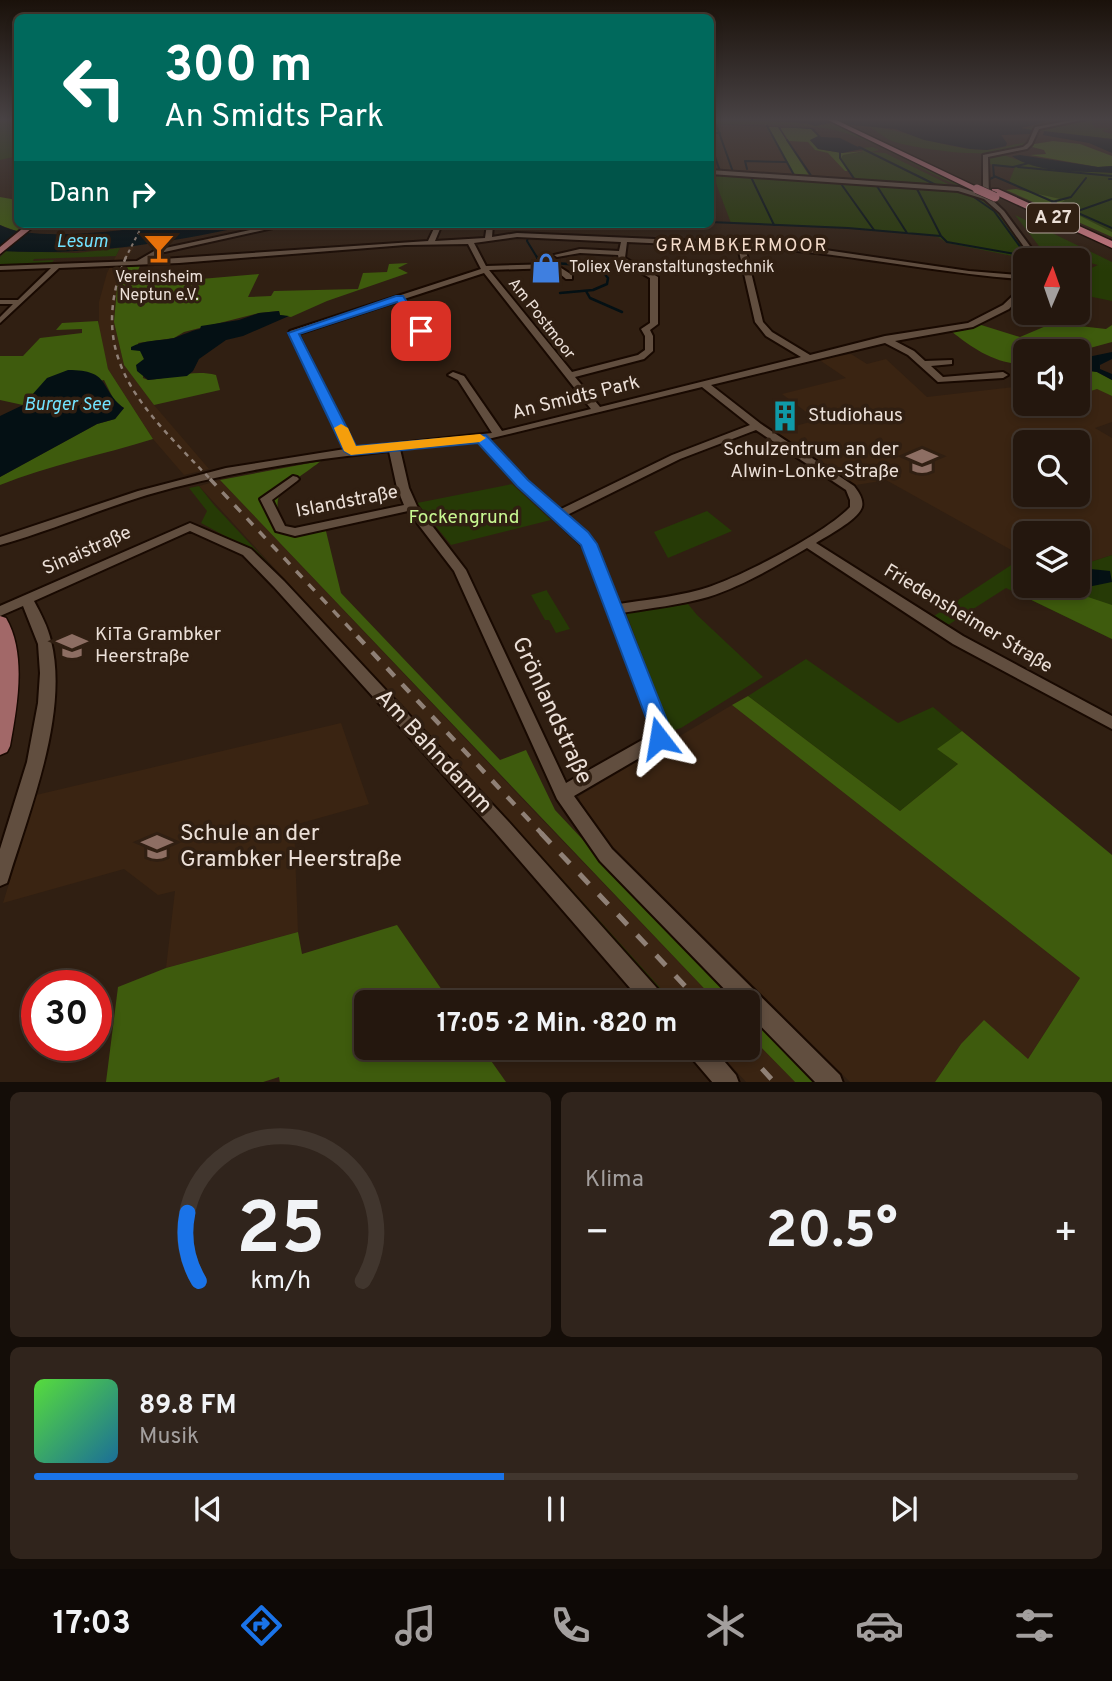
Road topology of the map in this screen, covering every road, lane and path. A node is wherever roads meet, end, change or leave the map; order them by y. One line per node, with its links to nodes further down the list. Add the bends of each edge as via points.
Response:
1 (942, 169): 5 (highway, A 27)
2 (943, 169): 5 (highway, A 27)
3 (987, 169): 6 (street)
4 (714, 172): 6 (street, via 946,187)
5 (977, 186): 6 (highway, A 27, bridge)
6 (992, 196): 16 (highway, A 27); 17 (street); 19 (highway, A 27)
7 (28, 228): 18 (main road)
8 (269, 228): 22 (street, via 158,251)
9 (437, 228): 13 (street)
10 (489, 228): 11 (street)
11 (488, 239): 12 (street, via 517,235); 14 (street)
12 (624, 241): 15 (street); 21 (street)
13 (431, 242): 14 (street); 22 (street)
14 (470, 242): 25 (street, Am Postmoor)
15 (741, 245): 27 (street, via 791,247); 35 (street, via 759,322 769,334)
16 (1112, 245)
17 (1028, 248)
18 (0, 251)
19 (1112, 251)
20 (557, 255): 21 (street, via 580,251)
21 (623, 257): 40 (street, via 654,277 654,324 645,329 649,351 641,358)
22 (137, 263): 23 (street)
23 (57, 267): 24 (street); 31 (street)
24 (0, 268)
25 (484, 269): 26 (street, via 555,266); 29 (street); 40 (street, Am Postmoor)
26 (569, 277)
27 (1013, 278)
28 (1013, 296): 33 (street, An Smidts Park, via 1006,307 970,325)
29 (400, 298): 34 (street, via 431,347); 47 (street, via 293,333)
30 (0, 302): 31 (street)
31 (20, 302): 32 (street)
32 (0, 321)
33 (885, 340): 35 (street, An Smidts Park); 37 (street)
34 (436, 347)
35 (809, 358): 41 (street, An Smidts Park)
36 (949, 362): 37 (street)
37 (923, 364): 39 (street, via 941,380)
38 (453, 375): 44 (street, via 461,378)
39 (1003, 375)
40 (568, 376): 42 (street, Am Postmoor)
41 (704, 384): 42 (street, An Smidts Park); 43 (street)
42 (597, 411): 44 (street, An Smidts Park)
43 (757, 426): 50 (street, via 676,457); 53 (street, via 850,488 857,499 855,510 841,523)
44 (499, 435): 45 (street, An Smidts Park)
45 (481, 438): 46 (street, An Smidts Park); 50 (street)
46 (394, 447): 47 (street, An Smidts Park); 49 (street, Grönlandstraße)
47 (351, 451): 52 (street, An Smidts Park, via 272,462 183,482)
48 (293, 478): 49 (street, Islandstraße, via 266,499 279,528 295,532)
49 (411, 507): 60 (street, Grönlandstraße, via 460,570)
50 (558, 515): 55 (street, via 589,544)
51 (190, 527): 54 (street, Sinaistraße); 62 (street, Am Bahndamm, via 247,552 279,584)
52 (0, 541)
53 (807, 542): 55 (street, via 708,593); 58 (street, Friedensheimer Straße, via 958,640)
54 (26, 599): 56 (street, Sinaistraße); 61 (street, via 45,643 43,724)
55 (615, 609): 60 (street, via 658,723 659,738)
56 (0, 611)
57 (0, 622): 59 (main road, via 9,693)
58 (1112, 723)
59 (0, 746)
60 (563, 794): 65 (street, Grönlandstraße, via 606,855)
61 (0, 877)
62 (646, 990)
63 (708, 1060): 64 (street)
64 (727, 1082)
65 (831, 1082)

